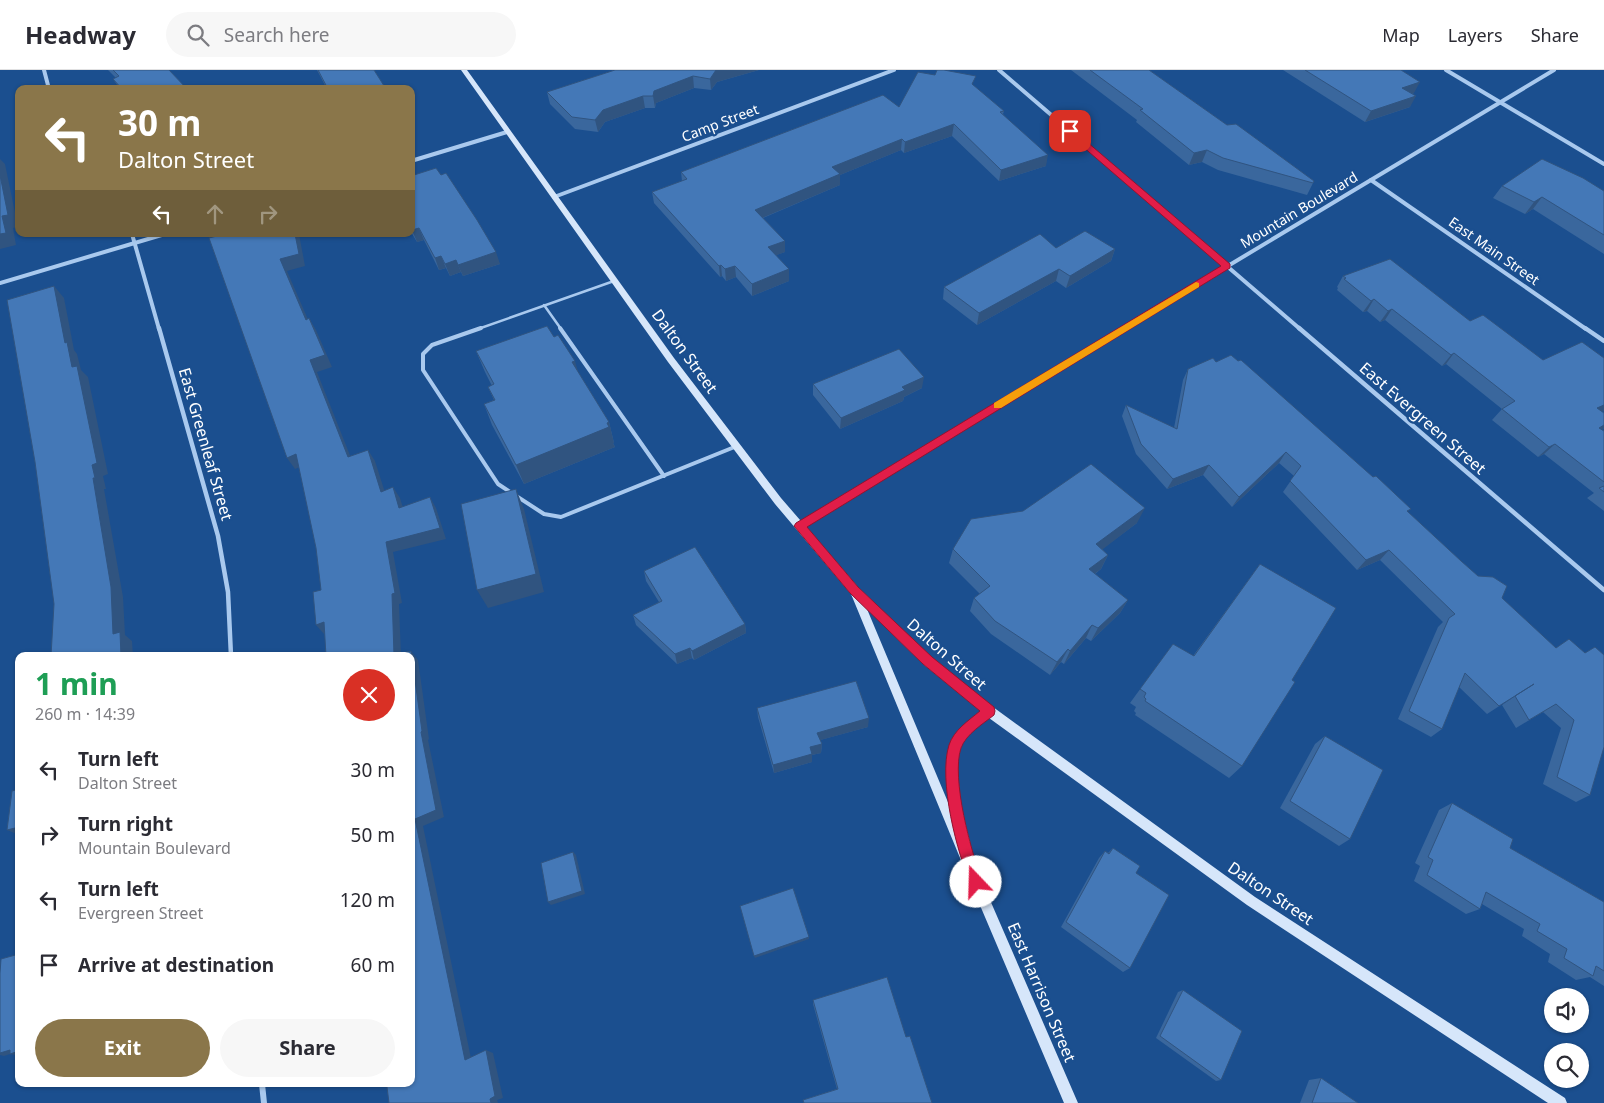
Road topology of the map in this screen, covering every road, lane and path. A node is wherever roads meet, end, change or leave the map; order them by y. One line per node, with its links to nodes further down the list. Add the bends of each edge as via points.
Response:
1 (44, 70): 7 (street)
2 (464, 70): 9 (main road, Dalton Street)
3 (894, 70): 13 (street, Camp Street)
4 (999, 70): 17 (street, East Evergreen Street)
5 (1446, 70): 8 (street)
6 (1554, 70): 8 (street, Mountain Boulevard)
7 (48, 85)
8 (1500, 102): 11 (street); 12 (street, Mountain Boulevard)
9 (507, 132): 10 (street); 13 (main road, Dalton Street)
10 (415, 160)
11 (1604, 164)
12 (1371, 180): 17 (street, Mountain Boulevard); 21 (street, East Main Street)
13 (554, 198): 18 (main road, Dalton Street)
14 (133, 237): 16 (street, East Greenleaf Street)
15 (155, 237): 16 (street)
16 (134, 243): 19 (street); 27 (street, East Greenleaf Street, via 218,536 228,592)
17 (1226, 266): 24 (street, Mountain Boulevard); 26 (street, East Evergreen Street)
18 (614, 281): 20 (lane); 22 (main road, Dalton Street)
19 (0, 283)
20 (544, 305): 23 (lane); 23 (lane, via 432,345 423,354 423,370 498,484 544,514 562,517)
21 (1604, 341)
22 (736, 446): 23 (lane); 24 (main road, Dalton Street)
23 (664, 476)
24 (800, 526): 25 (main road, Dalton Street)
25 (854, 590): 28 (main road, Dalton Street, via 927,661); 29 (main road, East Harrison Street)
26 (1604, 590)
27 (231, 652)
28 (989, 711): 29 (main road, via 965,731 955,746 952,785); 33 (main road, Dalton Street, via 1251,901)
29 (969, 866): 32 (main road, East Harrison Street)
30 (262, 1087): 31 (street)
31 (264, 1103)
32 (1071, 1103)
33 (1560, 1103)

